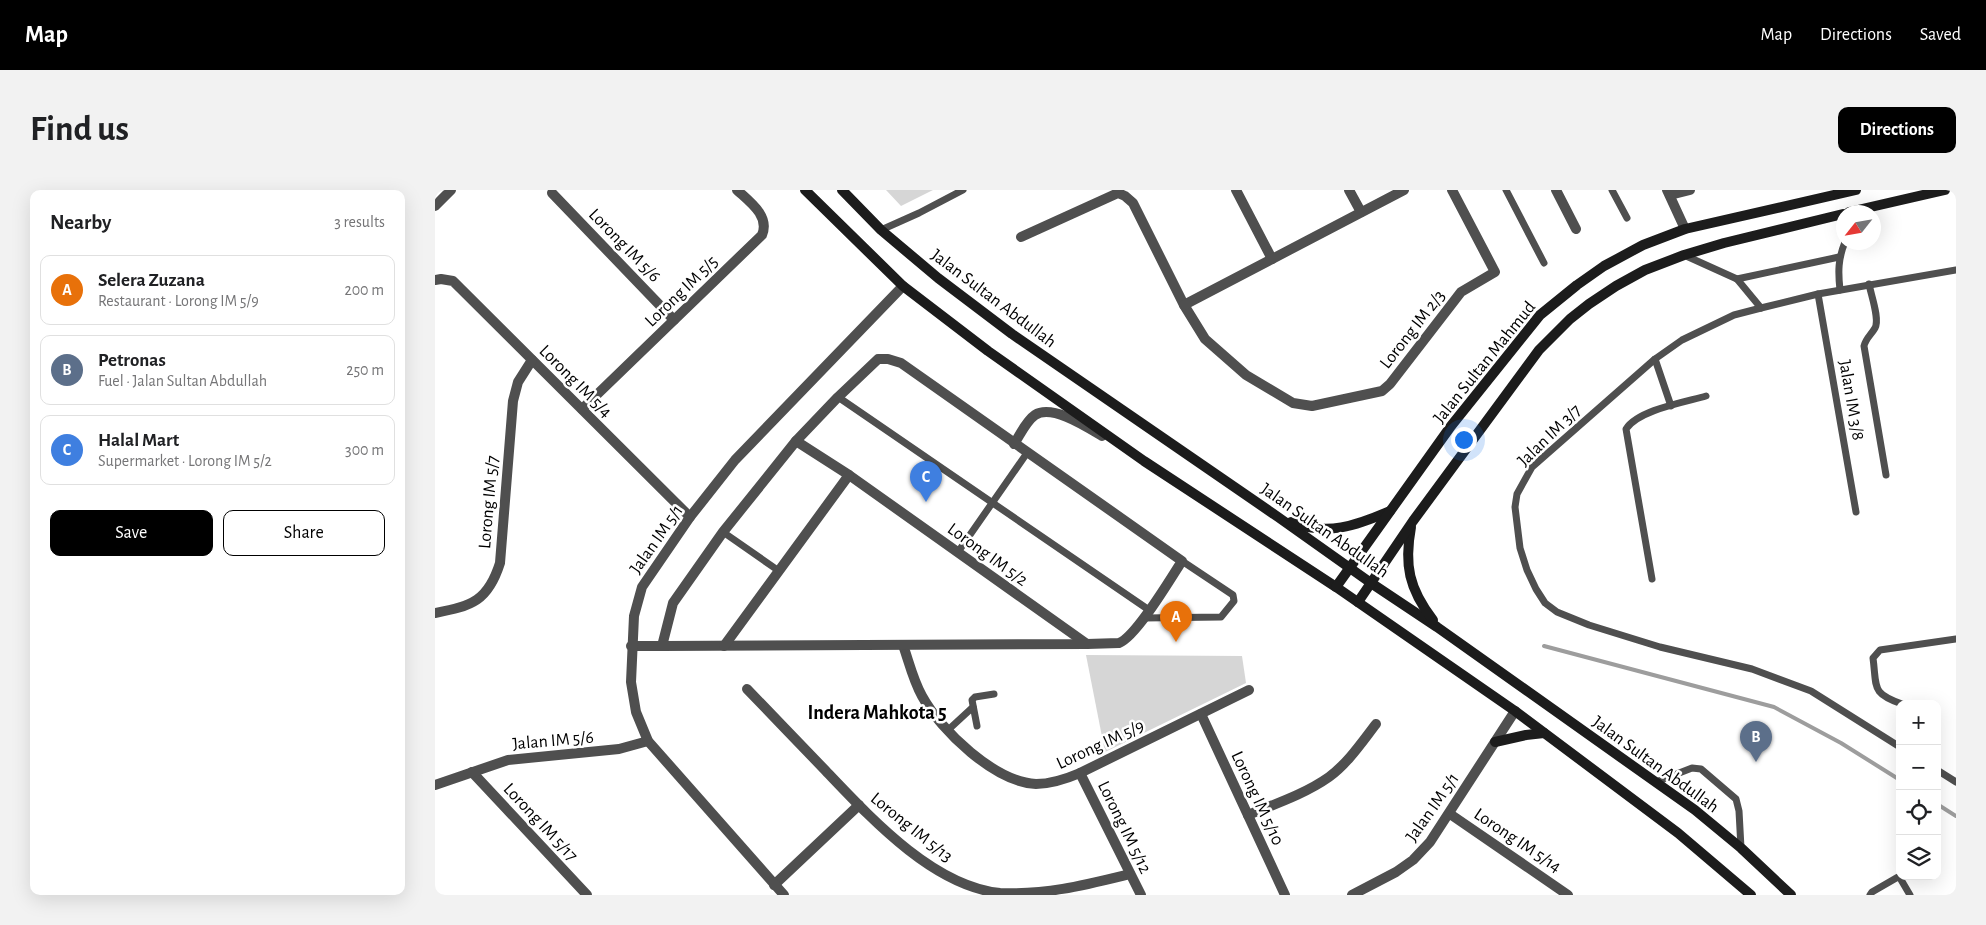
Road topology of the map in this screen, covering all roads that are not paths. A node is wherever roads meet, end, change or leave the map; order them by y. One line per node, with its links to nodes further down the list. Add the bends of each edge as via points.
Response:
1 (451, 190): 18 (street)
2 (737, 190): 41 (street, Lorong IM 5/5, via 762,218 763,235)
3 (805, 190): 36 (main road)
4 (842, 190): 25 (main road, Jalan Sultan Abdullah)
5 (963, 190): 25 (lane)
6 (1236, 190): 30 (street)
7 (1349, 190): 20 (street)
8 (1404, 190): 20 (street)
9 (1452, 190): 39 (street, Lorong IM 2/3, via 1495,272 1461,292 1382,391 1312,406 1293,403 1245,375 1205,339)
10 (1506, 190): 31 (lane)
11 (1556, 190): 23 (street)
12 (1612, 190): 22 (lane)
13 (1690, 190): 17 (street)
14 (1856, 190): 24 (main road, Jalan Sultan Mahmud)
15 (1945, 190): 19 (main road)
16 (552, 192): 41 (street, Lorong IM 5/6)
17 (1668, 193): 24 (street)
18 (435, 206)
19 (1881, 206)
20 (1361, 212): 30 (street)
21 (1836, 216): 28 (main road, Jalan Sultan Mahmud)
22 (1627, 218)
23 (1576, 229)
24 (1685, 229): 55 (main road, Jalan Sultan Mahmud, via 1643,245 1604,266 1540,315 1451,426)
25 (881, 230): 58 (main road, Jalan Sultan Abdullah, via 1012,334)
26 (1021, 237): 39 (street, Lorong IM 2/3, via 1117,192 1133,204)
27 (1842, 250): 29 (lane)
28 (1684, 255): 33 (lane); 59 (main road, Jalan Sultan Mahmud, via 1645,270 1616,286 1570,319 1539,350)
29 (1839, 257): 33 (lane); 37 (lane)
30 (1272, 259): 39 (street)
31 (1544, 263)
32 (1956, 270): 35 (lane, Jalan IM 3/7)
33 (1737, 279): 40 (lane)
34 (435, 280): 43 (street, Lorong IM 5/4, via 453,281)
35 (1869, 284): 37 (lane, Jalan IM 3/7); 53 (lane, via 1877,322 1864,346)
36 (903, 286): 51 (main road); 57 (street, Jalan IM 5/1, via 735,460)
37 (1840, 290): 38 (lane, Jalan IM 3/7)
38 (1818, 294): 40 (lane, Jalan IM 3/7); 56 (lane, Jalan IM 3/8)
39 (1184, 305)
40 (1761, 308): 42 (lane, Jalan IM 3/7, via 1734,315 1709,327 1682,340)
41 (674, 320): 47 (street, Lorong IM 5/5)
42 (1655, 359): 46 (lane); 91 (lane, Jalan IM 3/7, via 1532,467 1522,484 1515,507 1520,548 1536,589 1545,603 1557,612 1589,625 1751,669 1811,691)
43 (532, 360): 47 (street, Lorong IM 5/4); 69 (street, Lorong IM 5/7, via 519,382 513,401 499,563 494,581 471,603)
44 (1706, 396): 46 (lane)
45 (838, 397): 48 (street); 49 (street, via 878,359 888,359 901,363); 54 (lane)
46 (1671, 406): 65 (lane, via 1637,418 1626,429)
47 (582, 409): 57 (street, Lorong IM 5/4)
48 (796, 441): 52 (street, Lorong IM 5/2); 60 (street)
49 (1014, 444): 50 (street); 51 (street, via 1031,419 1044,412 1071,418)
50 (1027, 453): 54 (lane); 62 (street)
51 (1143, 461): 67 (main road)
52 (849, 475): 61 (street, Lorong IM 5/2); 64 (street)
53 (1886, 475)
54 (992, 504): 61 (lane); 70 (lane)
55 (1391, 511): 58 (main road, via 1348,528 1300,525); 63 (main road, Jalan Sultan Mahmud)
56 (1856, 512)
57 (690, 517): 75 (street, Jalan IM 5/1, via 642,587 634,616)
58 (1278, 517): 63 (main road, Jalan Sultan Abdullah)
59 (1413, 521): 66 (main road, Jalan Sultan Mahmud); 71 (main road, via 1407,554 1409,574 1424,609)
60 (723, 532): 64 (lane); 76 (street, via 673,603)
61 (958, 552): 73 (street, Lorong IM 5/2)
62 (1183, 561): 70 (street); 70 (lane, via 1233,595 1234,601 1221,617)
63 (1349, 568): 66 (main road, Jalan Sultan Abdullah); 67 (main road, Jalan Sultan Mahmud)
64 (779, 572): 77 (street)
65 (1652, 579)
66 (1371, 583): 68 (main road, Jalan Sultan Mahmud); 71 (main road, Jalan Sultan Abdullah)
67 (1336, 587): 68 (main road)
68 (1358, 602): 83 (main road)
69 (435, 613)
70 (1146, 614): 73 (street, via 1121,643)
71 (1437, 627): 95 (main road, Jalan Sultan Abdullah)
72 (1956, 638): 81 (lane, via 1876,653 1873,658 1877,688 1880,694)
73 (1087, 644): 74 (street)
74 (903, 645): 77 (street); 87 (street, Lorong IM 5/9, via 922,696)
75 (631, 646): 76 (street); 89 (street, Jalan IM 5/1, via 631,682 636,712)
76 (662, 646): 77 (street)
77 (725, 646)
78 (747, 689): 98 (street, Lorong IM 5/13)
79 (1249, 690): 84 (street, Lorong IM 5/9)
80 (995, 694): 82 (lane, via 975,697)
81 (1896, 701)
82 (973, 707): 86 (lane); 87 (lane)
83 (1515, 711): 88 (main road); 90 (street, Jalan IM 5/1)
84 (1201, 714): 93 (street, Lorong IM 5/9); 100 (street, Lorong IM 5/10)
85 (1376, 724): 100 (street, via 1330,776 1314,787)
86 (977, 726)
87 (947, 730): 93 (street, Lorong IM 5/9, via 989,766 1019,781 1054,783)
88 (1544, 733): 90 (main road); 110 (main road, via 1678,833)
89 (648, 741): 92 (street, Jalan IM 5/6, via 619,750 522,757); 103 (street, Jalan IM 5/1)
90 (1495, 742): 99 (street, Jalan IM 5/1)
91 (1897, 745)
92 (472, 772): 97 (street, Jalan IM 5/6); 105 (street, Lorong IM 5/17)
93 (1080, 773): 102 (street, Lorong IM 5/12)
94 (1941, 773): 96 (lane)
95 (1656, 782): 101 (main road, Jalan Sultan Abdullah); 101 (lane, via 1692,768 1701,769 1736,799)
96 (1956, 782)
97 (435, 785)
98 (859, 805): 102 (street, Lorong IM 5/13, via 915,855 969,887 999,893 1057,893); 103 (street)
99 (1450, 814): 104 (street, Lorong IM 5/14); 109 (street, Jalan IM 5/1, via 1413,860)
100 (1248, 815): 108 (street, Lorong IM 5/10)
101 (1741, 848): 111 (main road, Jalan Sultan Abdullah)
102 (1130, 874): 107 (street, Lorong IM 5/12)
103 (774, 885): 106 (street, Jalan IM 5/1)
104 (1562, 893)
105 (587, 895)
106 (784, 895)
107 (1141, 895)
108 (1285, 895)
109 (1352, 895)
110 (1751, 895)
111 (1791, 895)
112 (1870, 895): 113 (lane, via 1895,877 1900,878)
113 (1910, 895)

